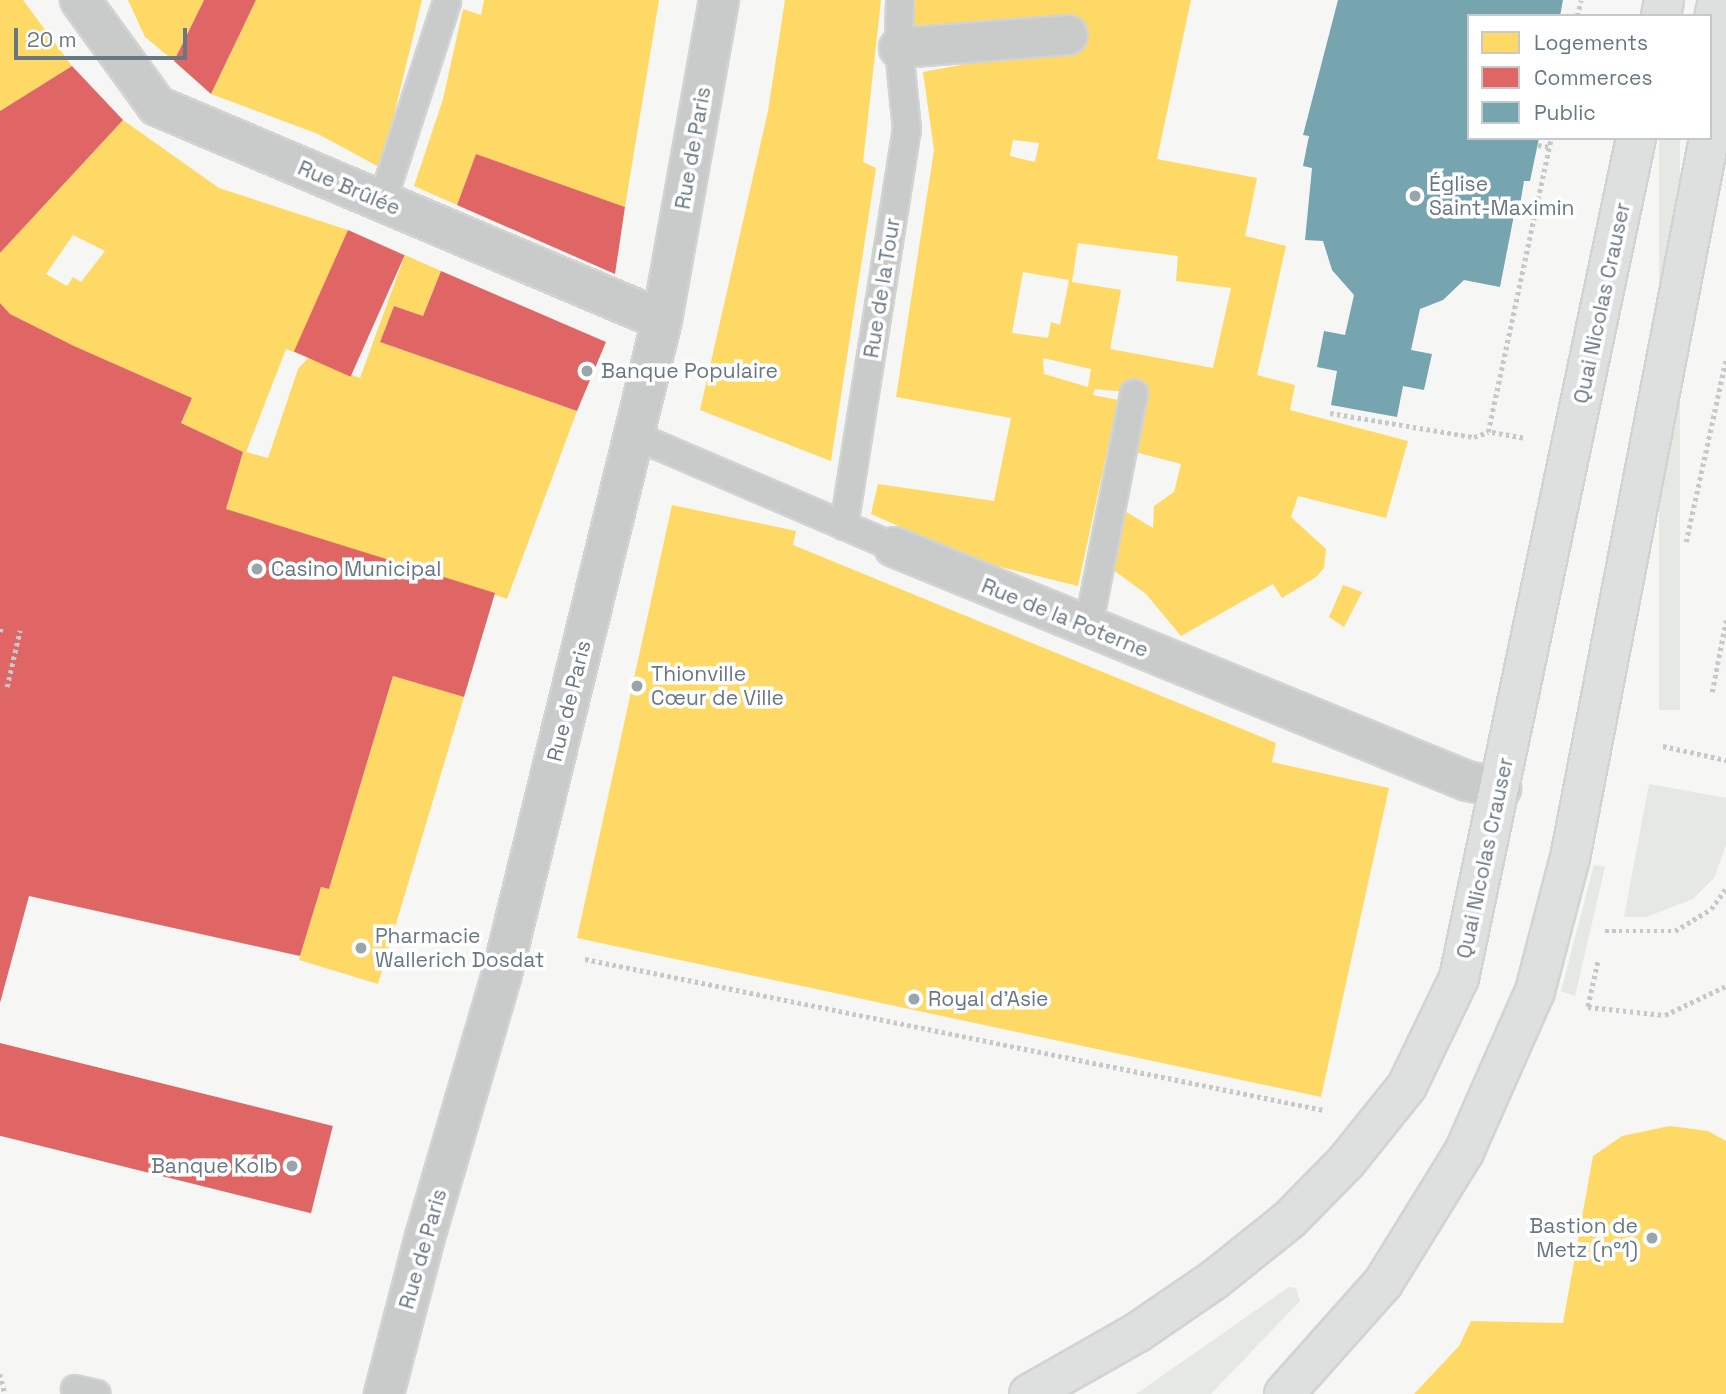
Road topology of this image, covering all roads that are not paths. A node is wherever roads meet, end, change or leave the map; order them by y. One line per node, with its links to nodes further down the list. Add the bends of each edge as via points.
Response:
1 (80, 0): 13 (street, Rue Brûlée, via 157,106)
2 (719, 0): 14 (street, Rue de Paris)
3 (900, 0): 9 (lane, Rue de la Tour)
4 (1718, 0): 6 (main road)
5 (447, 2): 13 (lane)
6 (1712, 28)
7 (1067, 35): 9 (street)
8 (1712, 36): 10 (main road, via 1723,67)
9 (899, 48): 17 (lane, Rue de la Tour, via 907,130)
10 (1712, 125)
11 (1636, 140): 20 (main road, Quai Nicolas Crauser)
12 (1709, 140): 23 (main road, via 1570,858 1535,991 1451,1174 1383,1283)
13 (382, 202): 14 (street, Rue Brûlée)
14 (662, 320): 16 (street, Rue de Paris)
15 (1133, 393): 19 (lane)
16 (633, 435): 17 (lane, Rue de la Poterne); 21 (street, Rue de Paris, via 502,974)
17 (844, 526): 18 (lane, Rue de la Poterne)
18 (894, 547): 19 (street, Rue de la Poterne)
19 (1088, 628): 20 (street, Rue de la Poterne, via 1467,781)
20 (1501, 788): 22 (main road, Quai Nicolas Crauser, via 1459,978 1407,1086 1346,1163 1278,1228 1138,1332)
21 (384, 1394)
22 (1029, 1394)
23 (1284, 1394)

